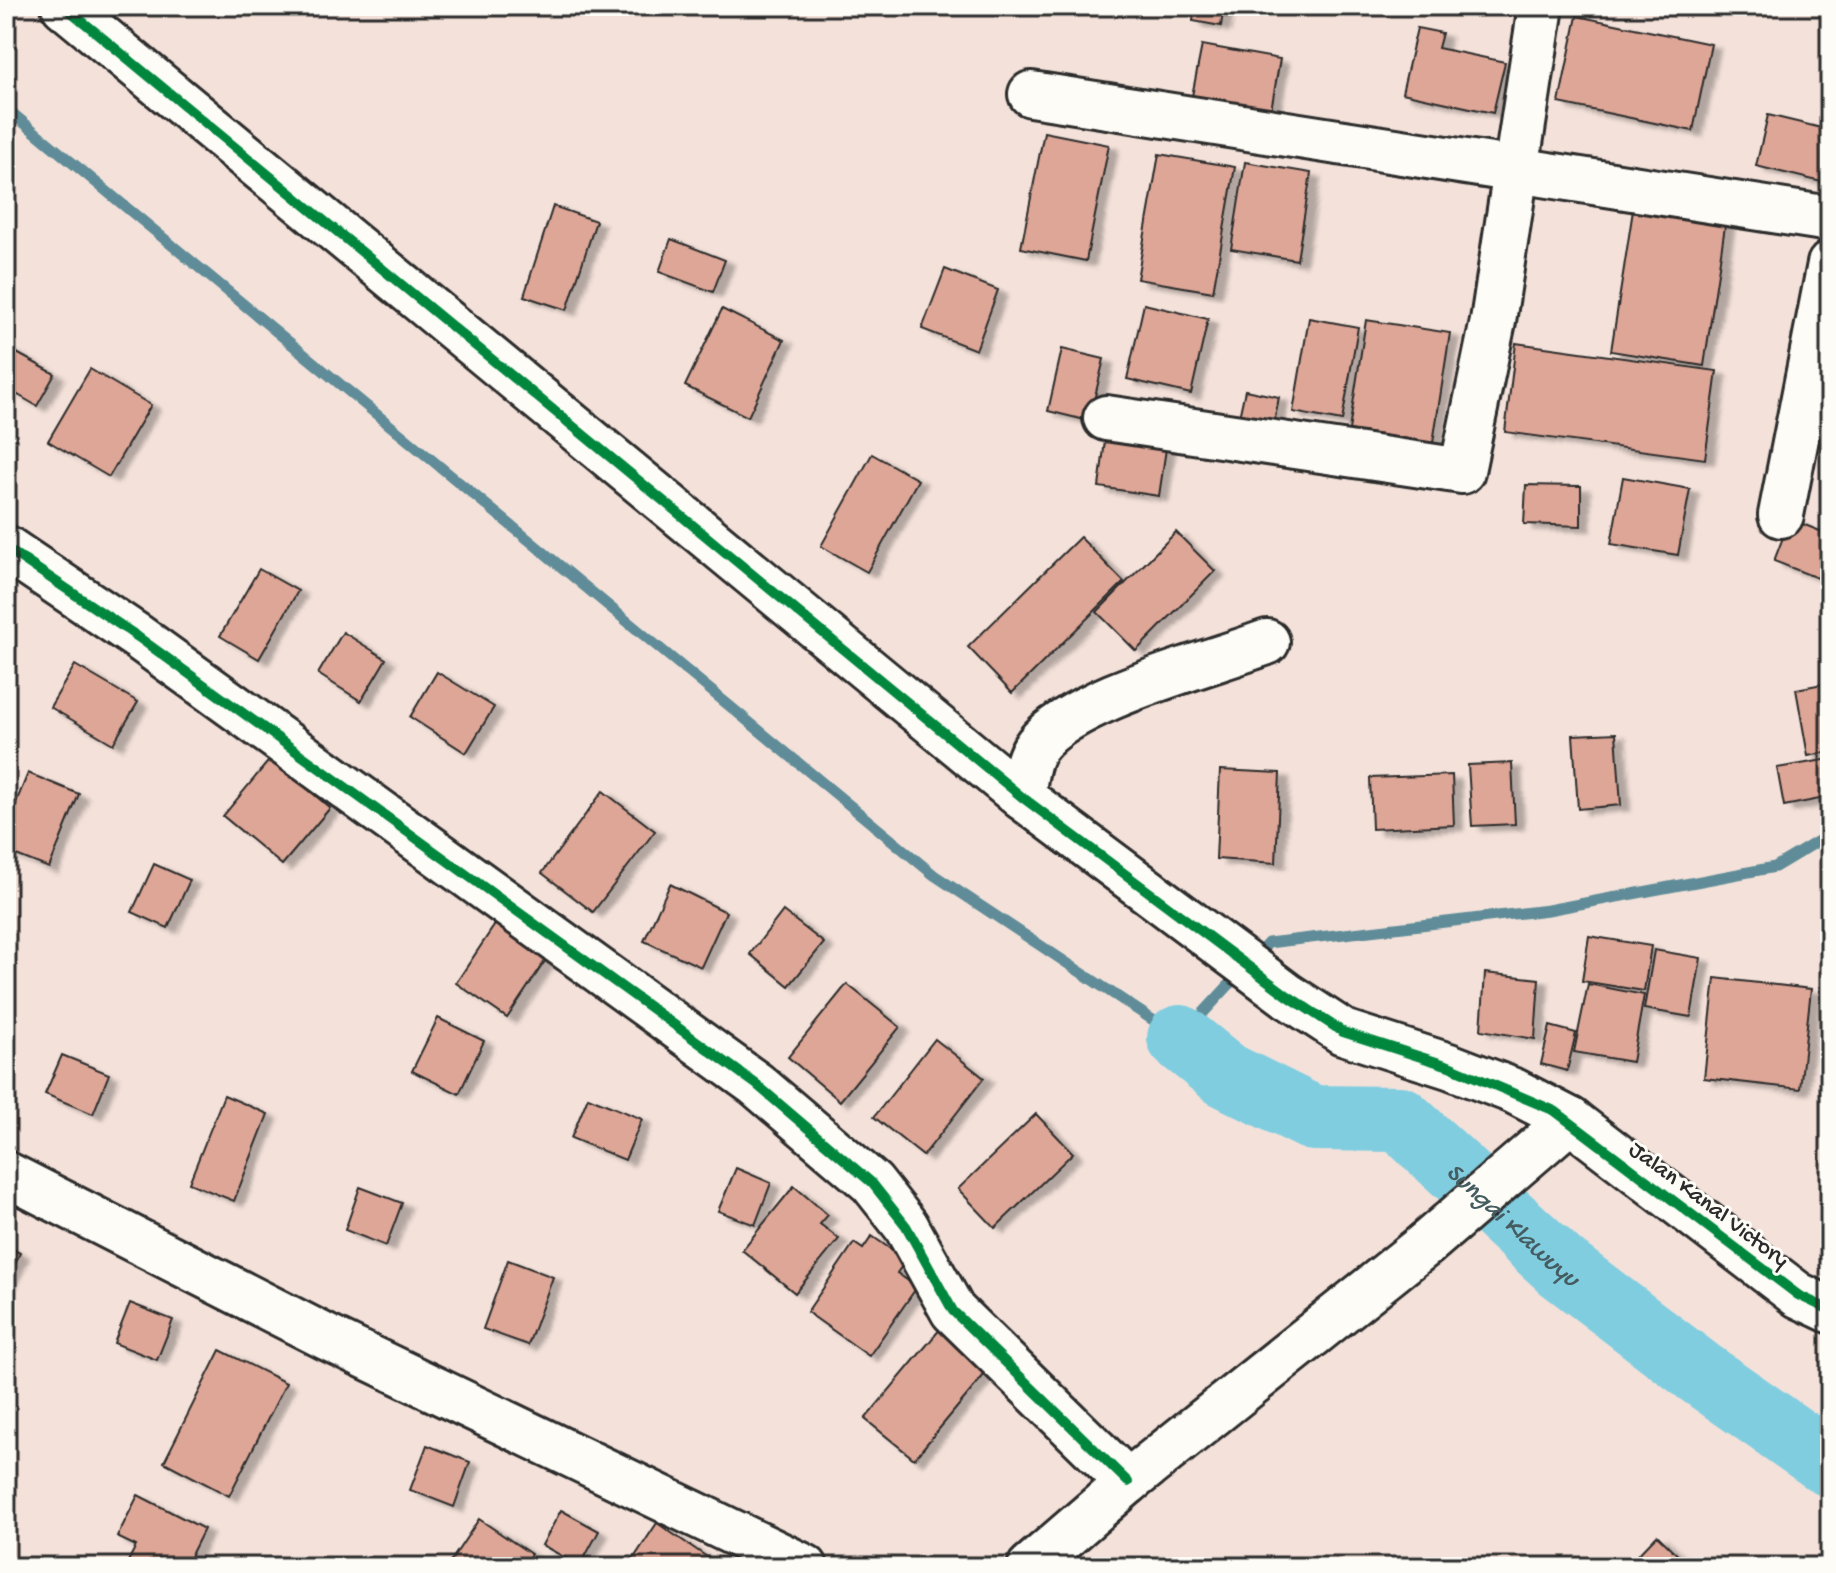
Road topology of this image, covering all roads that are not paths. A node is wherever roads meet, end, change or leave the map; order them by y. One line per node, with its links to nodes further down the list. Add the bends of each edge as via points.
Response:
1 (64, 6): 11 (street, Jalan Kanal Victory)
2 (1541, 6): 4 (street)
3 (1031, 94): 4 (street)
4 (1518, 169): 5 (street); 7 (street, via 1462,471)
5 (1830, 219)
6 (1830, 264): 8 (street)
7 (1106, 418)
8 (1781, 515)
9 (6, 548): 15 (street, via 138,637 756,1084 872,1183 906,1226 953,1311)
10 (1267, 642): 11 (street, via 1078,712 1036,746)
11 (1022, 797): 12 (street, Jalan Kanal Victory, via 1343,1032 1514,1091)
12 (1560, 1129): 14 (street, Jalan Kanal Victory, via 1798,1295); 15 (street, via 1426,1244)
13 (6, 1174): 16 (street, via 341,1344)
14 (1830, 1310)
15 (1128, 1482): 17 (street)
16 (805, 1567)
17 (1030, 1567)

